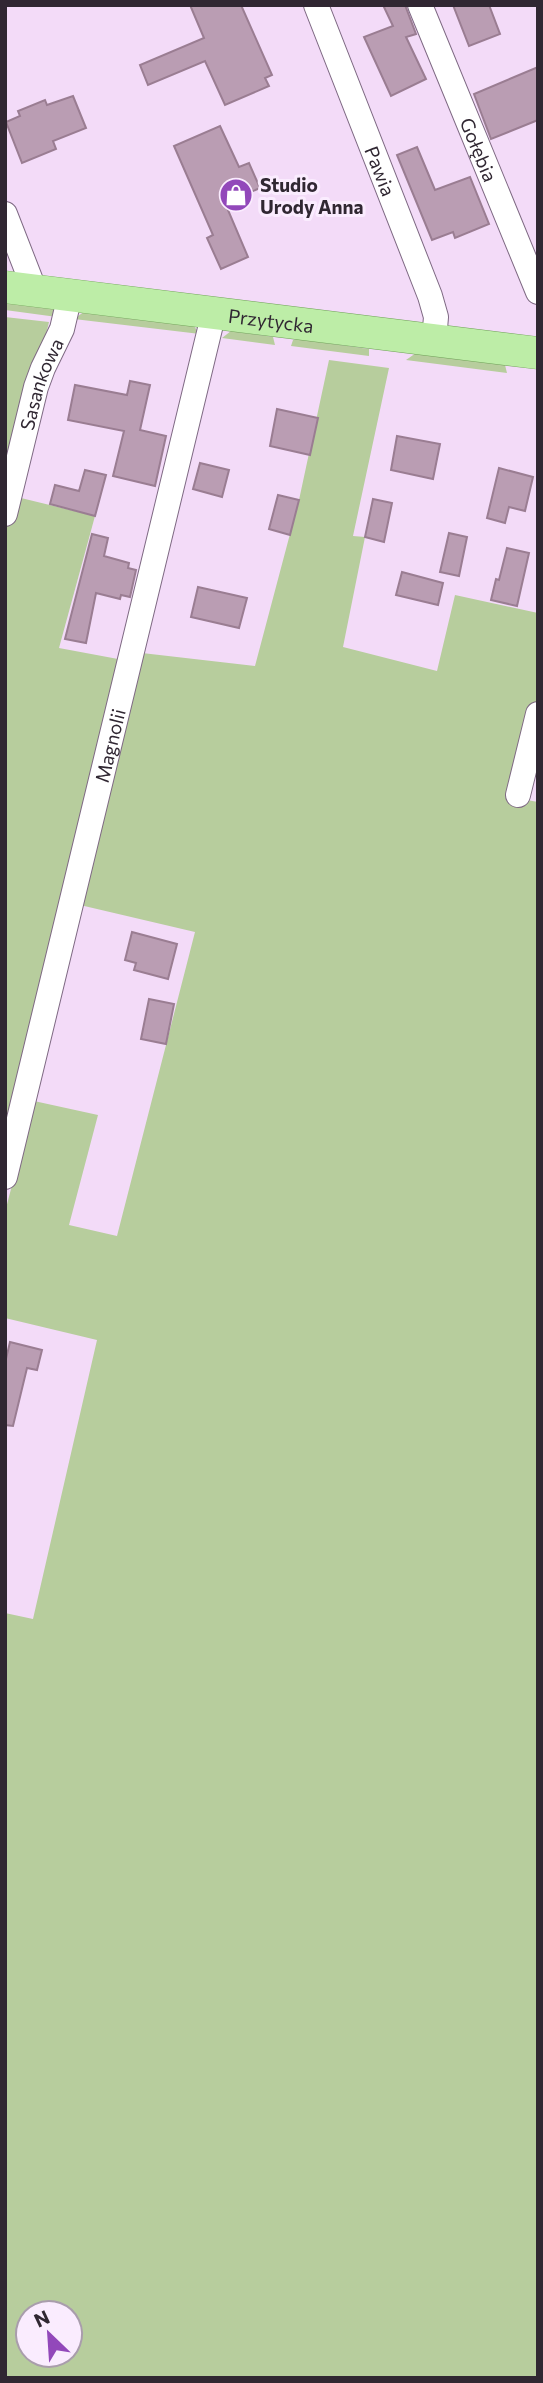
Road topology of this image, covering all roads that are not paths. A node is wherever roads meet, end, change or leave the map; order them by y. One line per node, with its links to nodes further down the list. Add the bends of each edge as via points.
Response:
1 (316, 5): 8 (street, Pawia, via 430,296 436,317)
2 (420, 5): 5 (street, Gołębia)
3 (5, 214): 4 (street)
4 (20, 289): 6 (main road, Przytycka)
5 (538, 292)
6 (70, 295): 7 (main road, Przytycka); 10 (street, Sasankowa, via 62,329 36,387)
7 (214, 312): 8 (main road, Przytycka); 13 (street, Magnolii)
8 (434, 340): 9 (main road, Przytycka)
9 (538, 353)
10 (5, 514)
11 (538, 714): 12 (street)
12 (518, 795)
13 (5, 1177)

